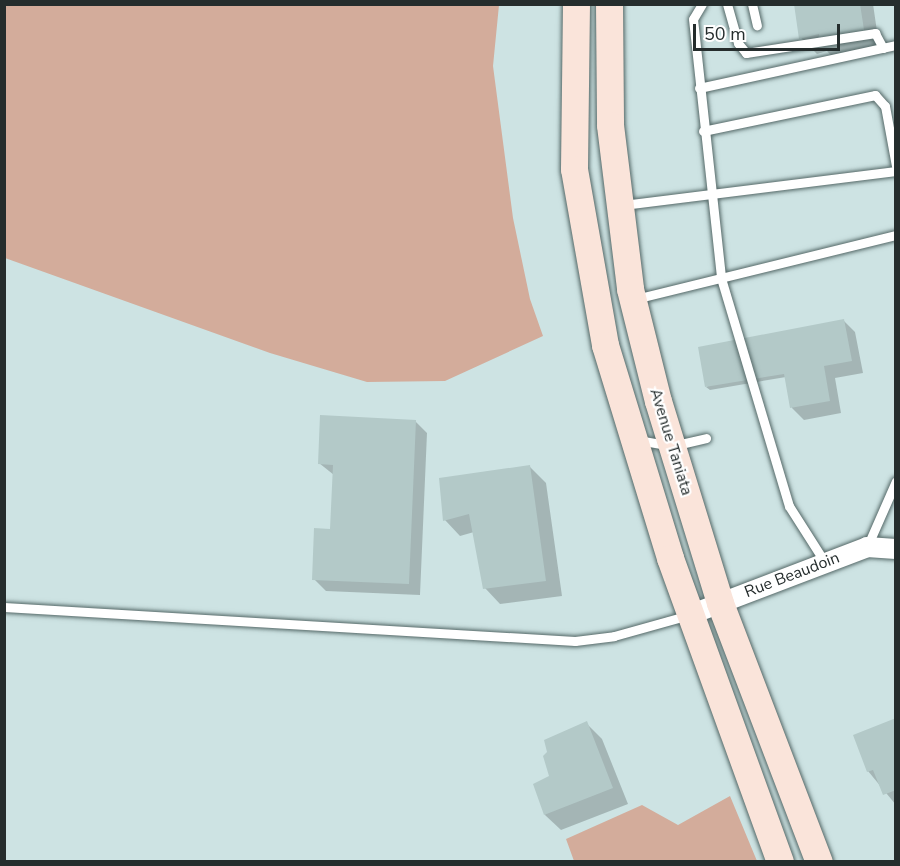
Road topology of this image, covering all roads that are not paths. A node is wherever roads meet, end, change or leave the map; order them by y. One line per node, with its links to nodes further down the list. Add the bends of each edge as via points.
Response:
1 (576, 4): 19 (main road, via 574,170 605,345)
2 (609, 4): 14 (main road, Avenue Taniata, via 610,125)
3 (702, 4): 9 (lane, via 693,19)
4 (727, 4): 8 (lane, via 738,44 746,53 875,33)
5 (752, 4): 6 (lane)
6 (757, 25)
7 (896, 45): 8 (lane)
8 (883, 48): 9 (lane)
9 (699, 88): 10 (lane)
10 (703, 131): 11 (lane, via 875,95 885,106); 13 (lane)
11 (896, 166)
12 (896, 171): 13 (lane)
13 (710, 195): 14 (lane); 16 (lane)
14 (618, 206): 17 (main road, Avenue Taniata)
15 (896, 236): 16 (lane)
16 (721, 278): 17 (lane); 24 (lane, via 789,506)
17 (632, 300): 20 (main road, Avenue Taniata)
18 (706, 438): 20 (lane)
19 (633, 439): 20 (lane); 27 (main road)
20 (672, 446): 25 (main road, Avenue Taniata)
21 (896, 481): 22 (lane)
22 (867, 547): 23 (street, Rue Beaudoin); 24 (street, Rue Beaudoin)
23 (896, 549)
24 (824, 561): 25 (street, Rue Beaudoin)
25 (720, 603): 27 (street, Rue Beaudoin); 29 (main road, Avenue Taniata)
26 (4, 607): 27 (lane, via 575,641 614,636)
27 (692, 614): 28 (main road)
28 (780, 861)
29 (819, 861)

